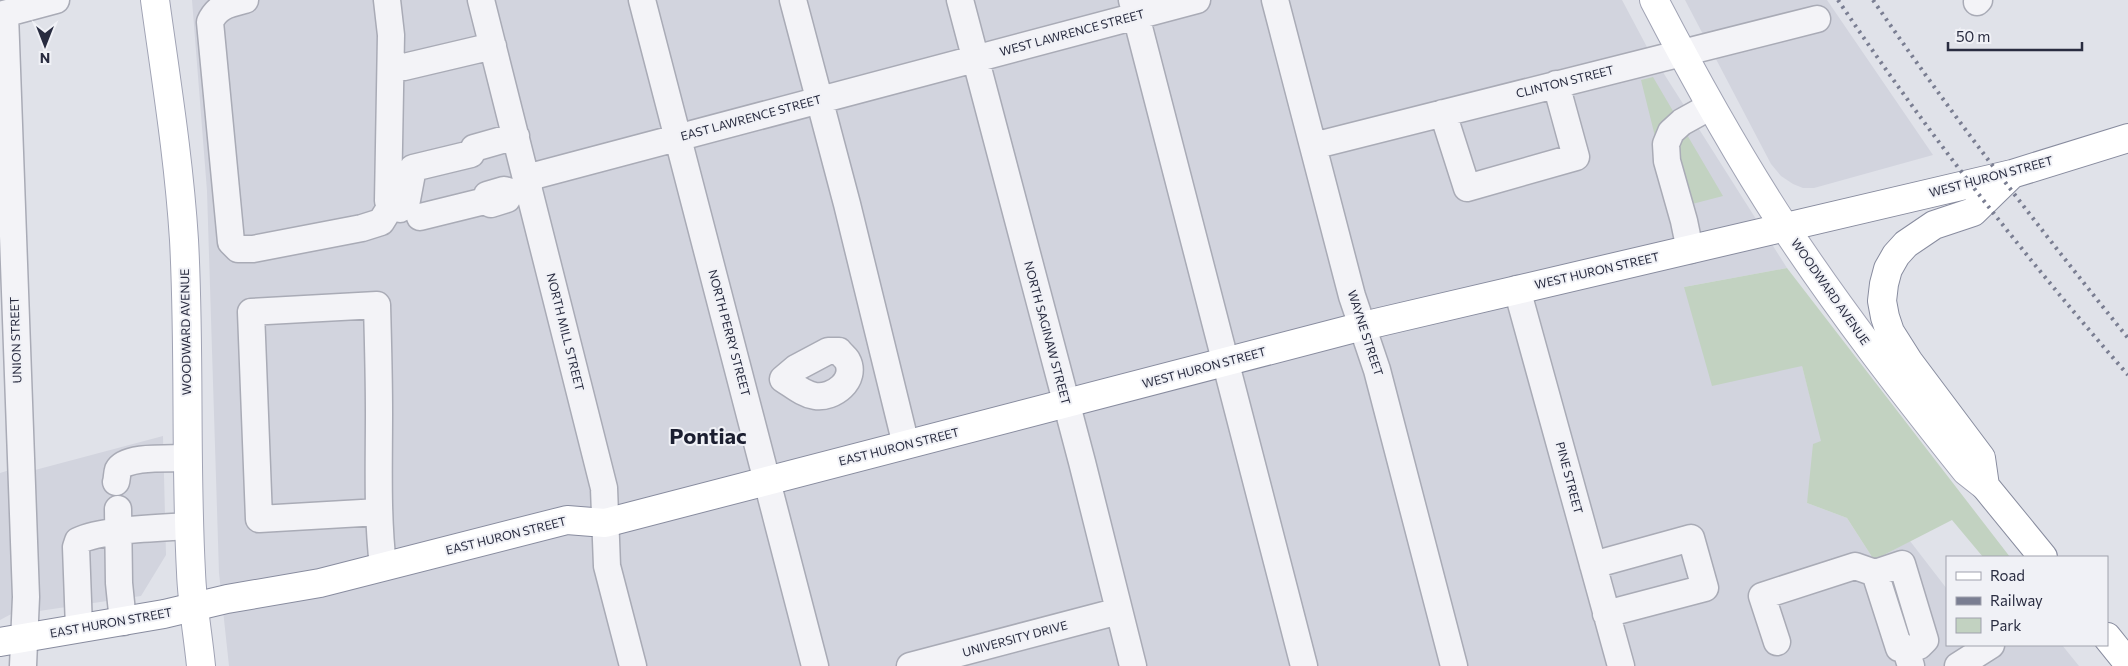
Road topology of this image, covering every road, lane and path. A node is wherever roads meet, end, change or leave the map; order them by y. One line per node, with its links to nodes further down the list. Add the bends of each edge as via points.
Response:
1 (56, 0): 13 (street)
2 (155, 0): 41 (main road, WOODWARD AVENUE, via 184,240)
3 (245, 0): 29 (street, via 223,6 213,14 210,22 231,242 238,249 253,250 362,228 381,222)
4 (387, 0): 18 (street)
5 (481, 0): 15 (street, NORTH MILL STREET)
6 (642, 0): 23 (street, NORTH PERRY STREET)
7 (793, 0): 20 (street)
8 (960, 0): 17 (street, NORTH SAGINAW STREET)
9 (1197, 0): 12 (street, WEST LAWRENCE STREET)
10 (1275, 0): 26 (street, WAYNE STREET)
11 (1654, 0): 16 (main road, WOODWARD AVENUE)
12 (1134, 8): 17 (street, WEST LAWRENCE STREET); 36 (street)
13 (13, 9): 35 (street, UNION STREET)
14 (1817, 20): 16 (street, CLINTON STREET)
15 (493, 46): 18 (street); 25 (street, NORTH MILL STREET)
16 (1682, 53): 19 (street, CLINTON STREET); 21 (main road, WOODWARD AVENUE)
17 (975, 58): 20 (street, EAST LAWRENCE STREET); 39 (street, NORTH SAGINAW STREET)
18 (391, 68): 29 (street, via 388,201)
19 (1556, 84): 22 (street, CLINTON STREET); 22 (street, via 1576,157 1466,188)
20 (819, 100): 23 (street, EAST LAWRENCE STREET); 40 (street)
21 (1711, 106): 31 (main road, WOODWARD AVENUE); 32 (street, via 1682,122 1671,132 1666,144 1667,161)
22 (1444, 113): 26 (street, CLINTON STREET)
23 (678, 138): 28 (street, EAST LAWRENCE STREET); 38 (street, NORTH PERRY STREET)
24 (2128, 138): 27 (main road, WEST HURON STREET)
25 (517, 141): 28 (street, NORTH MILL STREET); 29 (street, via 478,157 471,154 413,168 406,205 400,209)
26 (1313, 146): 34 (street, WAYNE STREET, via 1352,296)
27 (2012, 174): 31 (main road, WEST HURON STREET); 44 (main road, via 1973,212 1934,225 1906,244 1888,268 1882,301 1890,332 1981,458)
28 (522, 186): 30 (street, EAST LAWRENCE STREET, via 488,195 485,201); 47 (street, NORTH MILL STREET, via 604,488)
29 (391, 206)
30 (420, 216)
31 (1785, 228): 32 (main road, WEST HURON STREET); 44 (main road, WOODWARD AVENUE, via 1875,356 1966,472)
32 (1690, 250): 33 (main road, WEST HURON STREET)
33 (1517, 289): 34 (main road, WEST HURON STREET); 50 (street, PINE STREET)
34 (1363, 326): 36 (main road, WEST HURON STREET); 71 (street, WAYNE STREET)
35 (9, 361): 58 (street, UNION STREET, via 26,597)
36 (1225, 362): 39 (main road, WEST HURON STREET); 70 (street)
37 (784, 379): 38 (street)
38 (744, 389): 43 (street, NORTH PERRY STREET)
39 (1066, 404): 40 (main road, EAST HURON STREET); 53 (street, NORTH SAGINAW STREET)
40 (906, 445): 43 (main road, EAST HURON STREET)
41 (187, 458): 42 (street, via 126,463 118,470); 48 (main road, WOODWARD AVENUE)
42 (116, 482)
43 (768, 482): 47 (main road, EAST HURON STREET); 67 (street, NORTH PERRY STREET)
44 (1984, 486): 49 (main road, WOODWARD AVENUE)
45 (379, 512): 45 (street, via 377,305 250,312 259,519); 51 (street)
46 (118, 521): 48 (street); 55 (street); 56 (street, via 78,541)
47 (605, 523): 51 (main road, EAST HURON STREET, via 567,520); 66 (street, NORTH MILL STREET, via 607,566)
48 (189, 526): 52 (main road, WOODWARD AVENUE)
49 (2042, 556)
50 (1593, 565): 54 (street, PINE STREET); 54 (street, via 1691,538 1706,588)
51 (384, 566): 52 (main road, EAST HURON STREET, via 320,583)
52 (194, 607): 55 (main road, EAST HURON STREET); 65 (main road, WOODWARD AVENUE)
53 (1119, 611): 62 (street, UNIVERSITY DRIVE); 69 (street, NORTH SAGINAW STREET)
54 (1606, 614): 72 (street, PINE STREET)
55 (123, 622): 56 (main road, EAST HURON STREET)
56 (79, 628): 58 (main road, EAST HURON STREET)
57 (2108, 638): 63 (main road)
58 (12, 640): 64 (street, UNION STREET)
59 (1777, 642): 61 (street, via 1762,596 1855,566 1875,572 1899,648)
60 (1989, 646): 73 (street)
61 (1908, 658)
62 (966, 659): 68 (street, UNIVERSITY DRIVE)
63 (2128, 664)
64 (23, 666)
65 (201, 666)
66 (633, 666)
67 (816, 666)
68 (910, 666)
69 (1133, 666)
70 (1304, 666)
71 (1454, 666)
72 (1621, 666)
73 (1958, 666)

